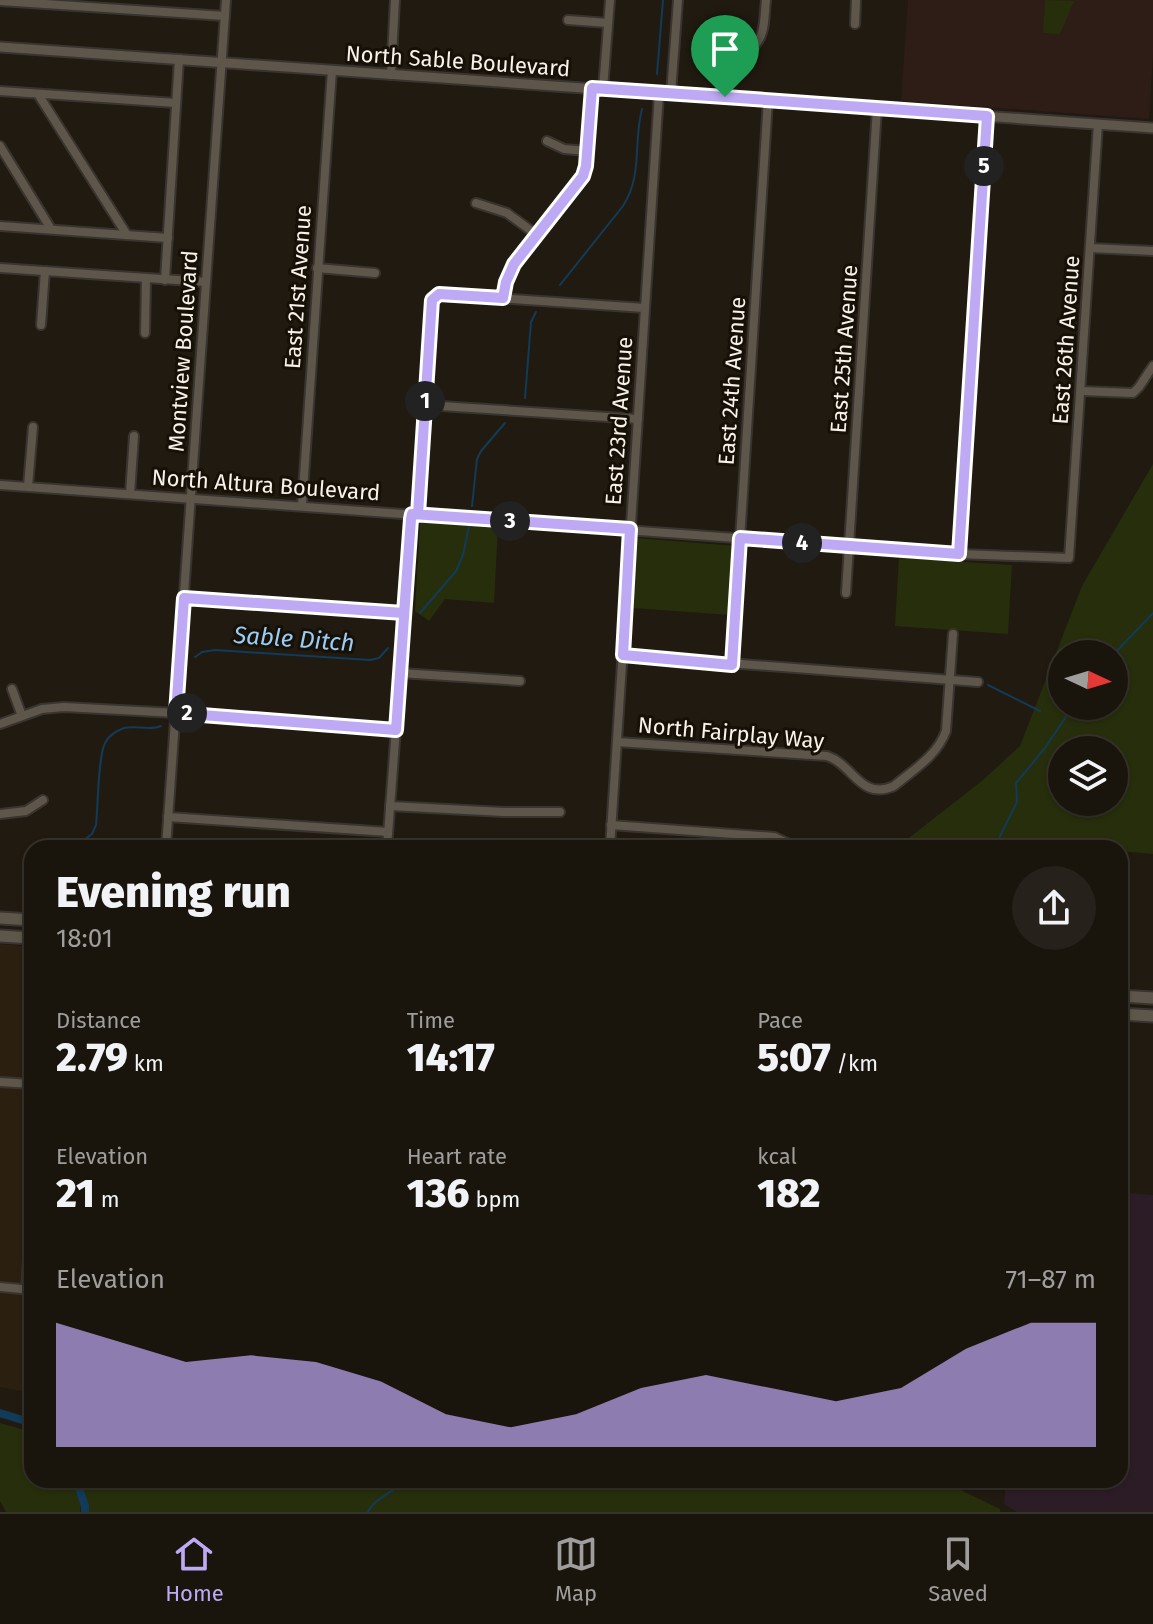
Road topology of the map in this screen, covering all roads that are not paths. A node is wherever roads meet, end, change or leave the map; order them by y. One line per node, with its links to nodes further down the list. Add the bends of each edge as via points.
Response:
1 (180, 0): 9 (street)
2 (226, 0): 10 (street, Montview Boulevard)
3 (395, 0): 19 (street)
4 (610, 0): 12 (street)
5 (678, 0): 23 (street)
6 (766, 0): 15 (street, via 762,35)
7 (856, 0): 13 (street)
8 (0, 1): 9 (street)
9 (179, 13): 10 (street)
10 (225, 16): 17 (street, Montview Boulevard)
11 (568, 20): 12 (street)
12 (608, 23): 20 (street)
13 (855, 24)
14 (0, 47): 16 (street, North Sable Boulevard)
15 (753, 47)
16 (179, 59): 17 (street, North Sable Boulevard); 26 (street)
17 (222, 62): 18 (street, North Sable Boulevard); 48 (street, Montview Boulevard)
18 (332, 70): 19 (street, North Sable Boulevard); 43 (street, East 21st Avenue)
19 (391, 75): 20 (street, North Sable Boulevard)
20 (597, 89): 22 (street, North Sable Boulevard); 33 (street)
21 (0, 91): 24 (street)
22 (659, 93): 23 (street, North Sable Boulevard); 50 (street, East 23rd Avenue)
23 (671, 93): 25 (street, North Sable Boulevard)
24 (38, 94): 26 (street); 37 (street)
25 (768, 100): 27 (street, North Sable Boulevard); 66 (street, East 24th Avenue)
26 (176, 103): 39 (street)
27 (877, 108): 28 (street, North Sable Boulevard); 67 (street, East 25th Avenue)
28 (987, 116): 29 (street, North Sable Boulevard); 68 (street)
29 (1098, 124): 30 (street, North Sable Boulevard); 40 (street, East 26th Avenue)
30 (1153, 128)
31 (547, 141): 33 (street)
32 (0, 146): 36 (street)
33 (587, 151): 38 (street, via 583,176)
34 (476, 203): 38 (street, via 507,213)
35 (0, 226): 36 (street)
36 (51, 229): 37 (street)
37 (127, 235): 39 (street)
38 (537, 235): 49 (street, via 509,273)
39 (168, 238): 47 (street)
40 (1090, 248): 41 (street); 54 (street, East 26th Avenue)
41 (1153, 251)
42 (0, 268): 44 (street)
43 (317, 268): 45 (street); 63 (street, East 21st Avenue)
44 (45, 271): 46 (street); 51 (street)
45 (375, 273)
46 (146, 279): 47 (street); 52 (street)
47 (165, 280): 48 (street)
48 (206, 282): 62 (street, Montview Boulevard)
49 (503, 298): 50 (street); 55 (street, via 437,295 432,300)
50 (644, 308): 56 (street, East 23rd Avenue)
51 (41, 325)
52 (145, 333)
53 (1153, 366): 54 (street, via 1133,393)
54 (1081, 391): 69 (street, East 26th Avenue)
55 (425, 405): 56 (street); 64 (street)
56 (638, 419): 65 (street, East 23rd Avenue)
57 (33, 427): 60 (street)
58 (134, 436): 61 (street, North Altura Boulevard)
59 (0, 485): 60 (street, North Altura Boulevard)
60 (28, 486): 61 (street, North Altura Boulevard)
61 (130, 494): 62 (street, North Altura Boulevard)
62 (191, 499): 63 (street, North Altura Boulevard); 71 (street, Montview Boulevard)
63 (302, 505): 64 (street, North Altura Boulevard)
64 (415, 514): 65 (street, North Altura Boulevard); 72 (street)
65 (630, 529): 66 (street, North Altura Boulevard); 74 (street, East 23rd Avenue)
66 (740, 538): 67 (street, North Altura Boulevard); 75 (street, East 24th Avenue)
67 (848, 546): 68 (street, North Altura Boulevard); 70 (street, East 25th Avenue)
68 (959, 554): 69 (street, North Altura Boulevard)
69 (1069, 558)
70 (846, 593)
71 (184, 598): 72 (street); 81 (street, Montview Boulevard)
72 (404, 613): 76 (street)
73 (953, 634): 77 (street)
74 (623, 655): 75 (street); 85 (street, East 23rd Avenue)
75 (732, 665): 77 (street)
76 (400, 673): 78 (street); 84 (street)
77 (950, 680): 79 (street); 86 (street, via 946,731 939,746 894,786)
78 (520, 681)
79 (978, 682)
80 (12, 689): 82 (street)
81 (176, 713): 82 (street, via 55,707); 84 (street); 92 (street, Montview Boulevard)
82 (22, 716): 83 (street)
83 (0, 724)
84 (396, 730): 89 (street)
85 (617, 742): 86 (street, North Fairplay Way, via 827,756 862,785); 93 (street, East 23rd Avenue)
86 (878, 790): 88 (street)
87 (43, 800): 91 (street, via 26,811)
88 (878, 801)
89 (390, 806): 90 (street); 94 (street)
90 (560, 812)
91 (0, 814)
92 (168, 817): 94 (street); 95 (street, Montview Boulevard)
93 (611, 825): 97 (street, East 23rd Avenue); 98 (street)
94 (388, 832): 96 (street)
95 (167, 840)
96 (388, 840)
97 (610, 840)
98 (780, 840)
99 (0, 918): 100 (main road)
100 (24, 920)
101 (0, 936): 102 (main road)
102 (24, 938)
103 (1128, 996): 104 (main road)
104 (1153, 998)
105 (1128, 1014): 106 (main road)
106 (1153, 1016)
107 (0, 1082): 108 (street)
108 (24, 1084)
109 (0, 1287): 110 (street)
110 (24, 1289)

